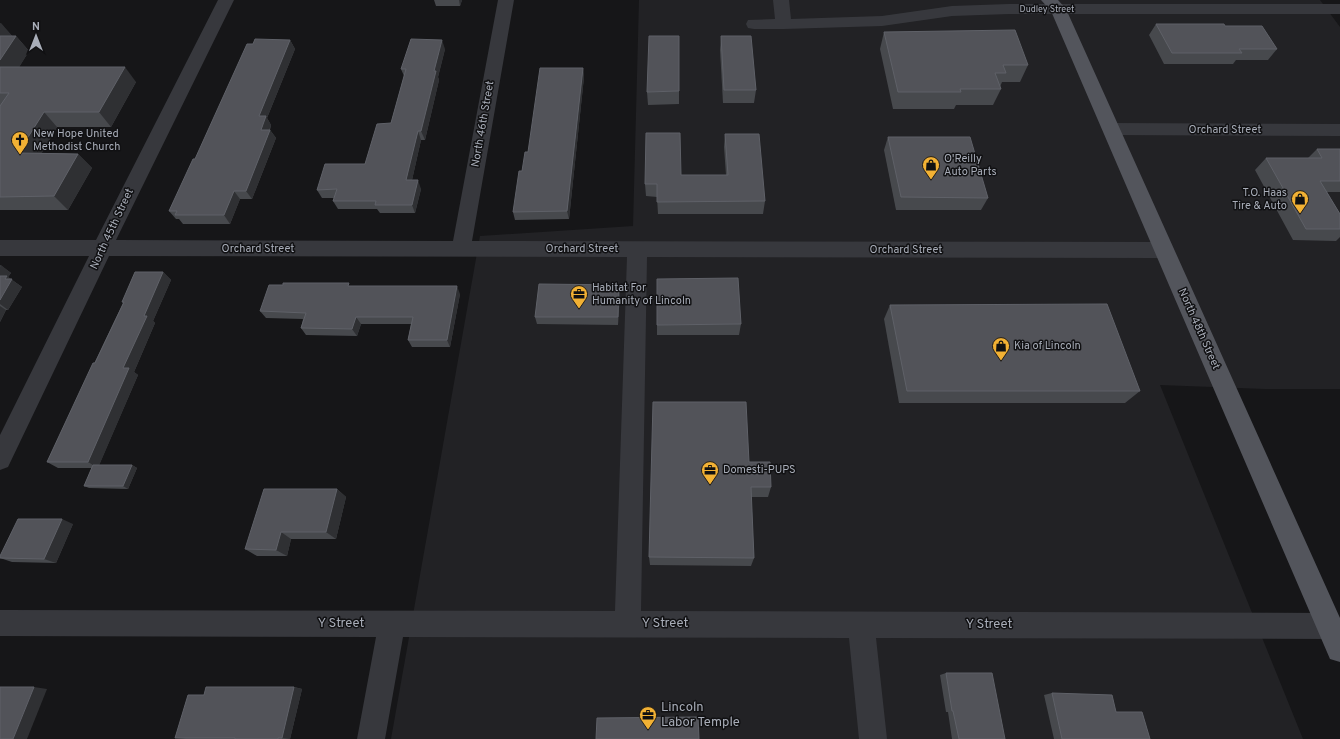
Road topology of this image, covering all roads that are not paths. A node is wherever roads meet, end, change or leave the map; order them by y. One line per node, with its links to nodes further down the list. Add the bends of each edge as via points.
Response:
1 (226, 0): 12 (street, North 45th Street)
2 (506, 0): 13 (street, North 46th Street)
3 (782, 0): 8 (street)
4 (1055, 3): 5 (street, Dudley Street); 8 (street, Dudley Street, via 874,21); 9 (main road, North 48th Street)
5 (1288, 4): 6 (street, Dudley Street)
6 (1340, 9)
7 (754, 24): 8 (street, Dudley Street)
8 (784, 24)
9 (1111, 130): 10 (street, Orchard Street); 15 (main road, North 48th Street)
10 (1340, 130)
11 (0, 248): 12 (street, Orchard Street)
12 (102, 248): 13 (street, Orchard Street); 16 (street, North 45th Street)
13 (461, 249): 14 (street, Orchard Street)
14 (637, 249): 15 (street, Orchard Street); 19 (street)
15 (1164, 250): 21 (main road, North 48th Street)
16 (0, 459)
17 (0, 623): 18 (street, Y Street)
18 (392, 624): 19 (street, Y Street); 22 (street)
19 (628, 625): 20 (street, Y Street)
20 (861, 625): 21 (street, Y Street); 23 (street)
21 (1335, 638)
22 (371, 739)
23 (873, 739)

